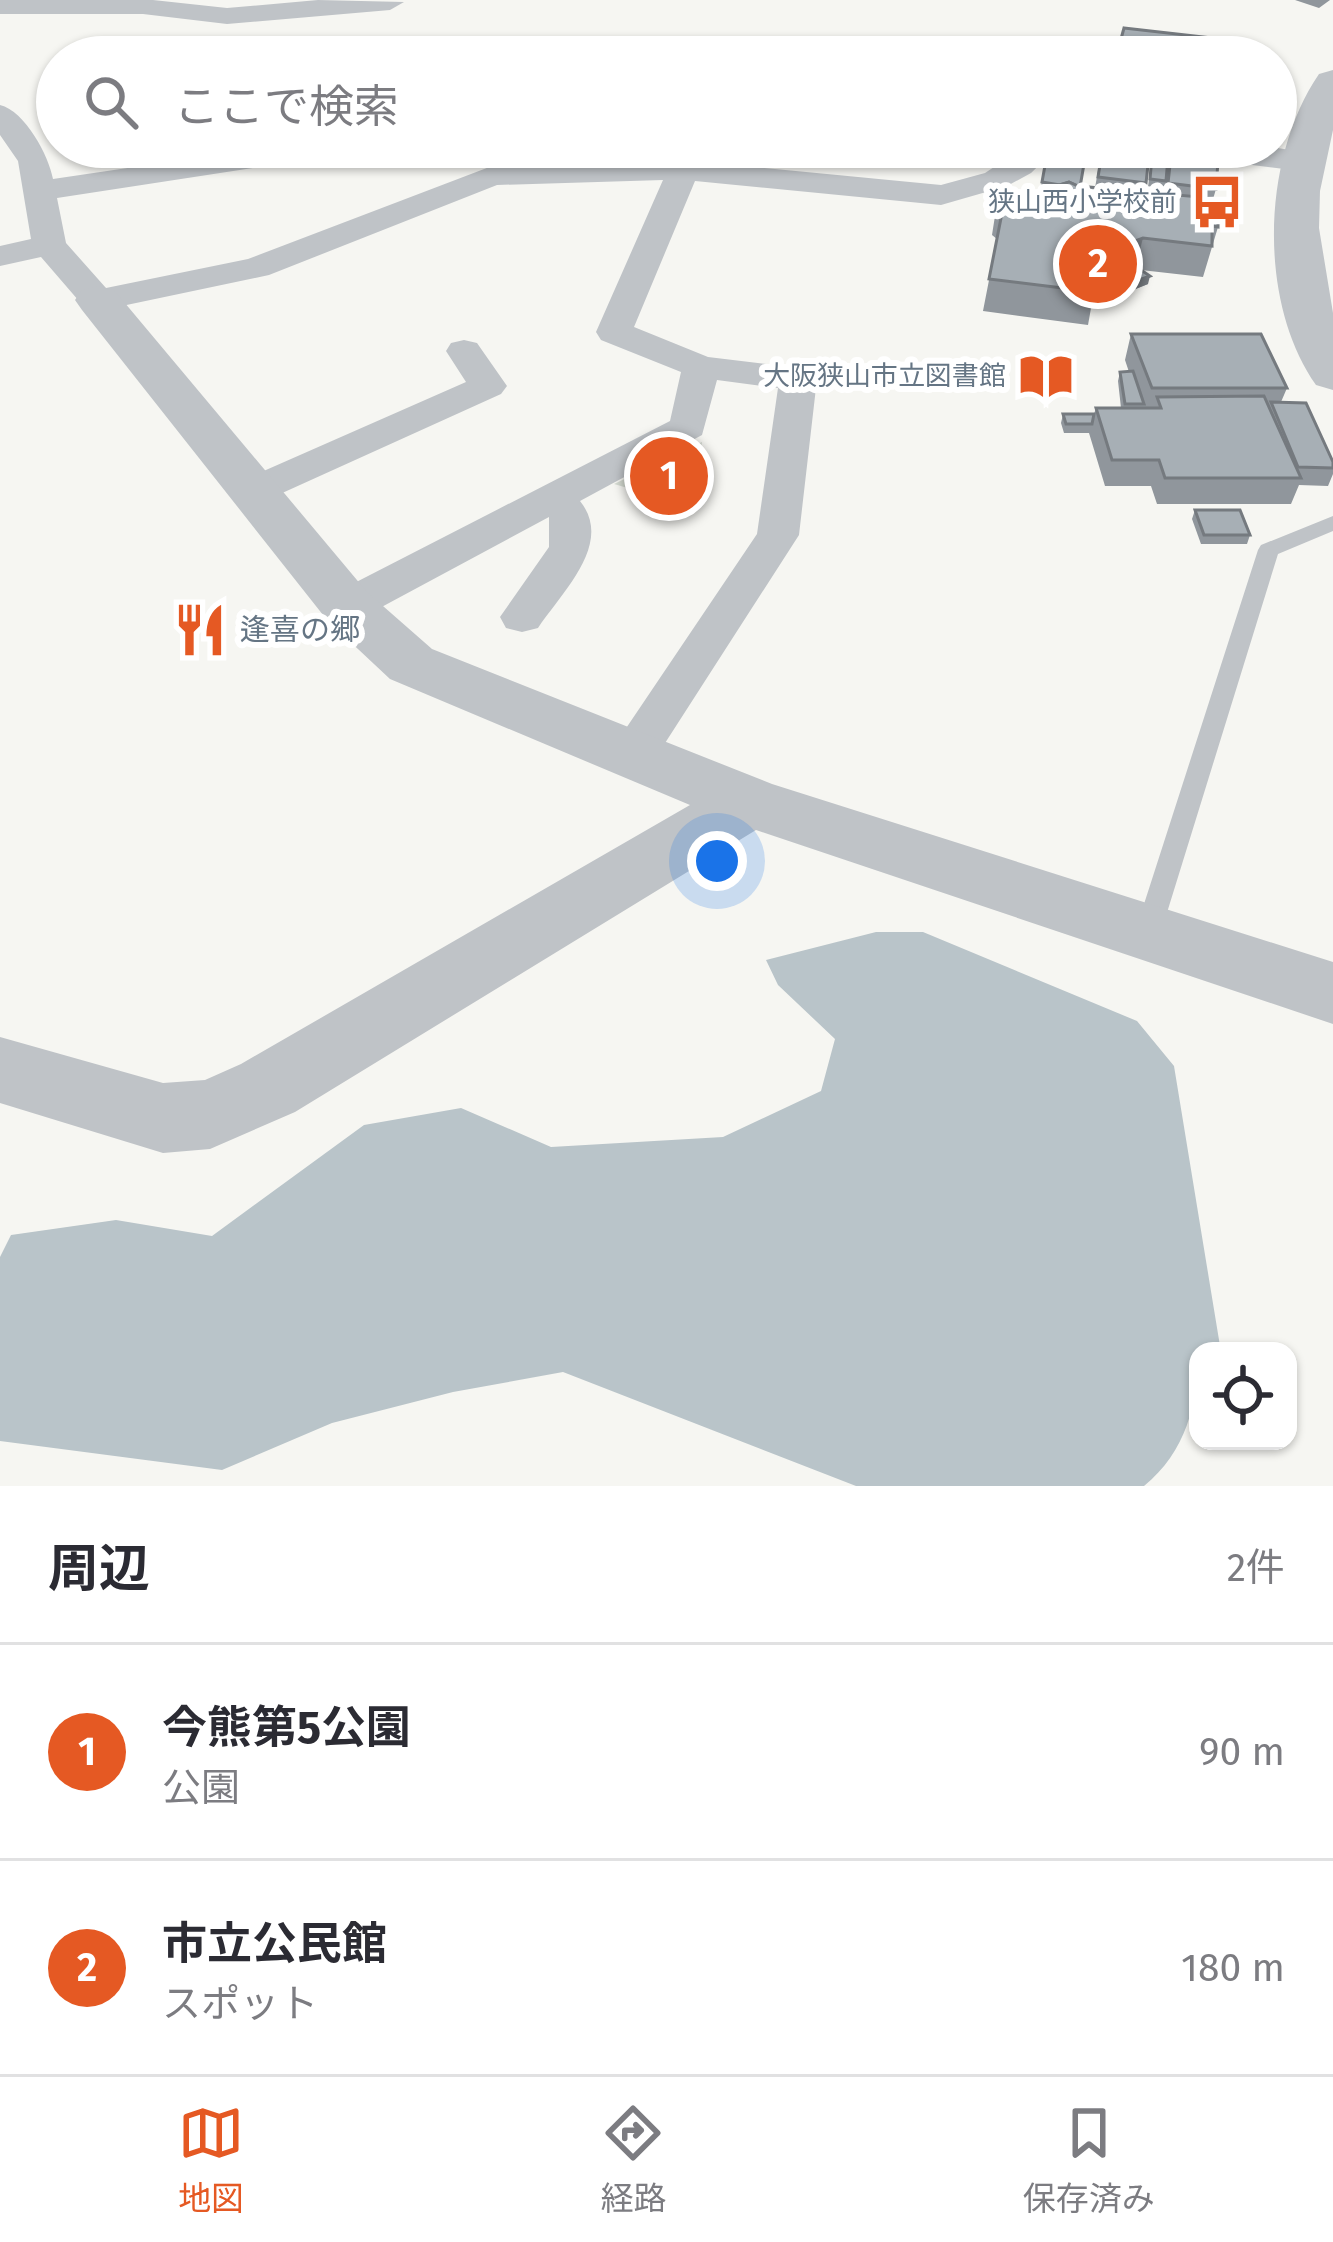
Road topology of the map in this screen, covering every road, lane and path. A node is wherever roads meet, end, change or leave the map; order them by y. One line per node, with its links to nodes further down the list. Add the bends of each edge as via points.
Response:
1 (390, 2): 2 (street, via 227,16 143,6)
2 (0, 6)
3 (1333, 82): 5 (street, via 1314,118)
4 (0, 114): 9 (street, via 34,161)
5 (1312, 160): 15 (street, via 1296,262)
6 (192, 168): 9 (street)
7 (1023, 168): 8 (street, via 941,195)
8 (682, 170): 12 (street, via 492,176 257,268); 14 (street, via 614,332)
9 (39, 191): 10 (street)
10 (50, 245): 11 (street); 12 (street)
11 (0, 256)
12 (98, 300): 16 (street)
13 (464, 351): 16 (street, via 488,386)
14 (700, 367): 17 (street, via 688,427); 21 (street, via 798,379 778,535)
15 (1333, 375)
16 (255, 490): 19 (street)
17 (555, 497): 19 (street); 20 (street, via 572,520 570,548)
18 (1333, 523): 23 (lane, via 1269,550)
19 (347, 606): 21 (street, via 411,664)
20 (521, 617)
21 (632, 755): 22 (street)
22 (749, 802): 23 (street); 25 (street, via 268,1088 210,1114 163,1118)
23 (1148, 932): 24 (street)
24 (1333, 993)
25 (0, 1070)

